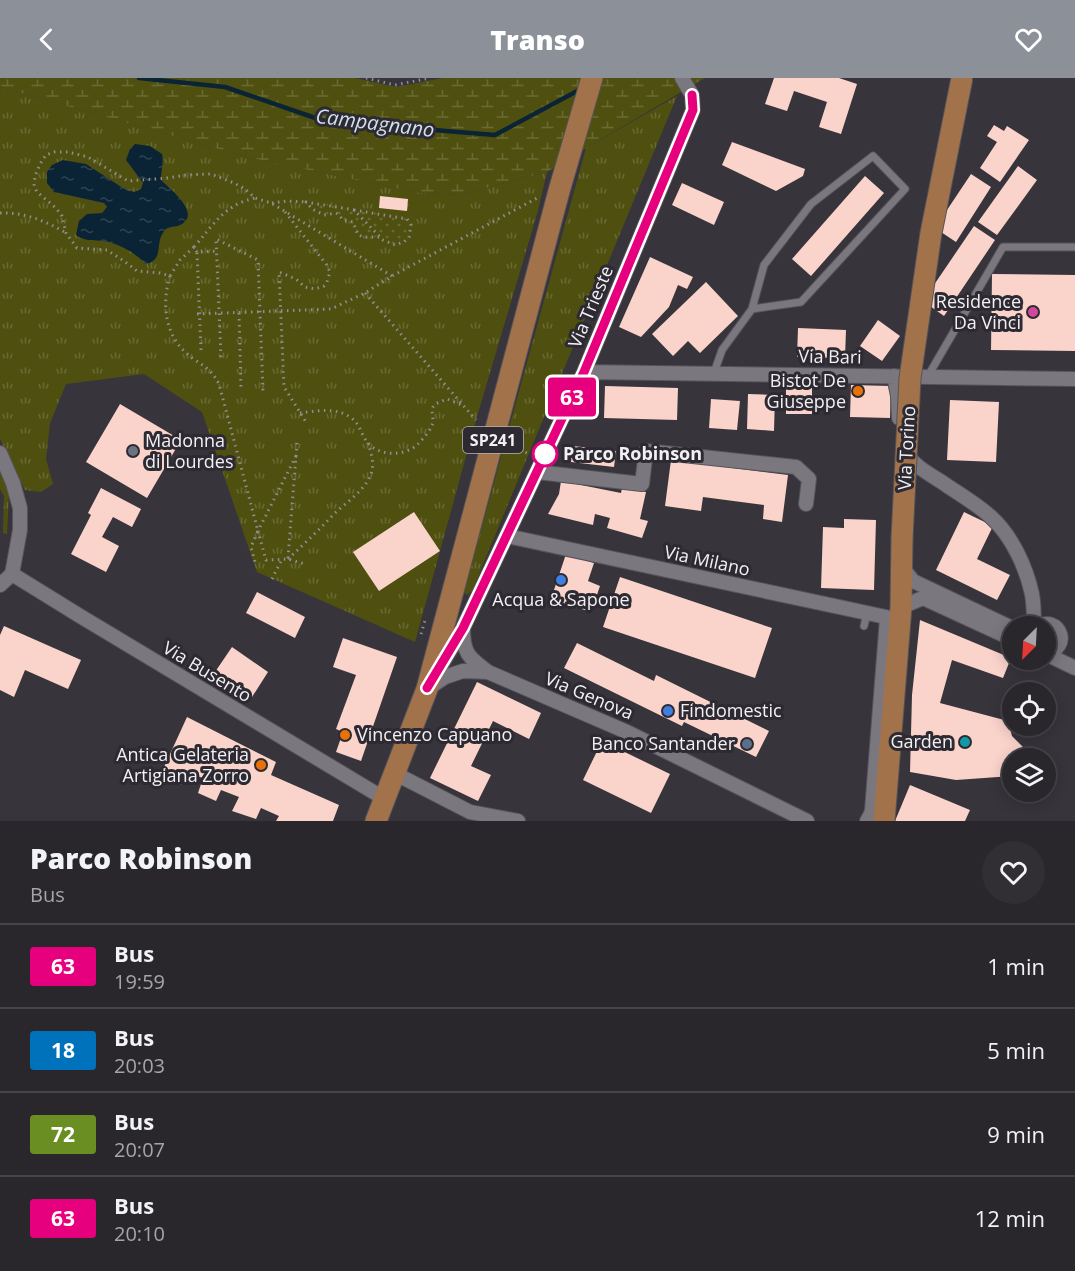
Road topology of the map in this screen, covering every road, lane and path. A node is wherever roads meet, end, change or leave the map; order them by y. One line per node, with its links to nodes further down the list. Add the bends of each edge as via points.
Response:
1 (366, 78): 2 (path, via 395,85)
2 (430, 78)
3 (592, 78): 6 (main road, SP241)
4 (682, 78): 30 (street, Via Trieste, via 692,95 693,110)
5 (962, 78): 55 (main road, Via Torino, bridge, via 931,233 910,378)
6 (551, 193): 20 (path); 69 (main road, SP241)
7 (255, 198): 9 (path); 13 (path, via 234,183 210,174 128,181 88,156 54,152 40,164 34,186 62,216); 15 (path, via 224,212)
8 (306, 202): 9 (path); 11 (path); 14 (path, via 321,214 336,213 342,220 353,222 358,236)
9 (271, 203): 10 (path)
10 (284, 210): 20 (path); 23 (path, via 330,272 324,286 315,289 279,272)
11 (354, 210): 14 (path); 14 (path, via 402,217 411,225 411,233 404,242 395,245)
12 (0, 213): 13 (path, via 29,216)
13 (66, 233): 19 (path, via 77,248 107,250 137,271)
14 (381, 237)
15 (194, 247): 18 (path); 19 (path)
16 (1075, 247): 33 (lane, via 1003,247)
17 (217, 251): 18 (path); 24 (path, via 216,239 258,260); 25 (path)
18 (197, 252): 27 (path)
19 (170, 276): 49 (path, via 165,303 168,323 176,342 208,368 219,384)
20 (392, 276): 21 (path)
21 (365, 293): 23 (path, via 331,309); 37 (path)
22 (752, 309): 22 (lane, via 801,302 904,189 873,156 811,204 764,266); 31 (lane, via 722,350)
23 (280, 311): 24 (path); 38 (path, via 284,387)
24 (260, 312): 26 (path); 36 (path)
25 (220, 313): 26 (path); 27 (path); 29 (path)
26 (239, 313): 35 (path)
27 (198, 314): 28 (path)
28 (201, 350)
29 (221, 357)
30 (584, 372): 31 (street, Via Bari); 47 (street, Via Trieste)
31 (714, 373): 32 (street, Via Bari)
32 (894, 376): 33 (street, Via Bari); 60 (street, via 900,446 912,462 992,518 1008,538 1026,572)
33 (928, 376): 34 (street, Via Bari)
34 (1075, 379)
35 (241, 390)
36 (263, 392)
37 (464, 406): 39 (path); 42 (path, via 447,399 435,404 426,434 419,444 404,452 393,454)
38 (300, 413): 40 (path); 42 (path, via 334,411 351,417)
39 (476, 420)
40 (306, 423)
41 (297, 443): 46 (path)
42 (367, 443): 52 (path, via 372,463 369,478)
43 (505, 443): 45 (path)
44 (0, 453): 56 (street, via 20,508)
45 (529, 454)
46 (296, 456): 49 (path); 52 (path)
47 (537, 472): 48 (street, via 642,484 646,452 796,468 809,479); 50 (street, Via Trieste)
48 (806, 504)
49 (258, 531): 51 (path, via 266,560); 53 (path, via 250,547)
50 (507, 536): 59 (street, Via Milano, via 866,620); 62 (street, Via Trieste)
51 (282, 559): 52 (path); 57 (path)
52 (288, 559): 54 (path)
53 (254, 564)
54 (305, 564)
55 (902, 567): 59 (main road, Via Torino); 61 (street, via 913,581)
56 (12, 574): 58 (street); 71 (street, Via Busento)
57 (272, 579)
58 (0, 585)
59 (896, 615): 64 (street, via 923,598); 75 (street, via 872,814); 76 (main road, Via Torino)
60 (1035, 616)
61 (1002, 623)
62 (463, 628): 68 (street, via 464,647); 69 (street, Via Trieste)
63 (1056, 628): 65 (street, via 1060,643)
64 (1002, 634)
65 (1056, 648)
66 (1056, 658): 67 (street)
67 (1075, 668)
68 (488, 672): 69 (street, Via Genova, via 463,671); 72 (street, Via Genova, via 627,732)
69 (427, 688): 70 (main road, SP241)
70 (394, 773): 71 (main road, SP241); 74 (street, via 470,812)
71 (384, 800): 73 (main road, SP241)
72 (802, 820)
73 (376, 821)
74 (518, 821)
75 (867, 821)
76 (884, 821)

